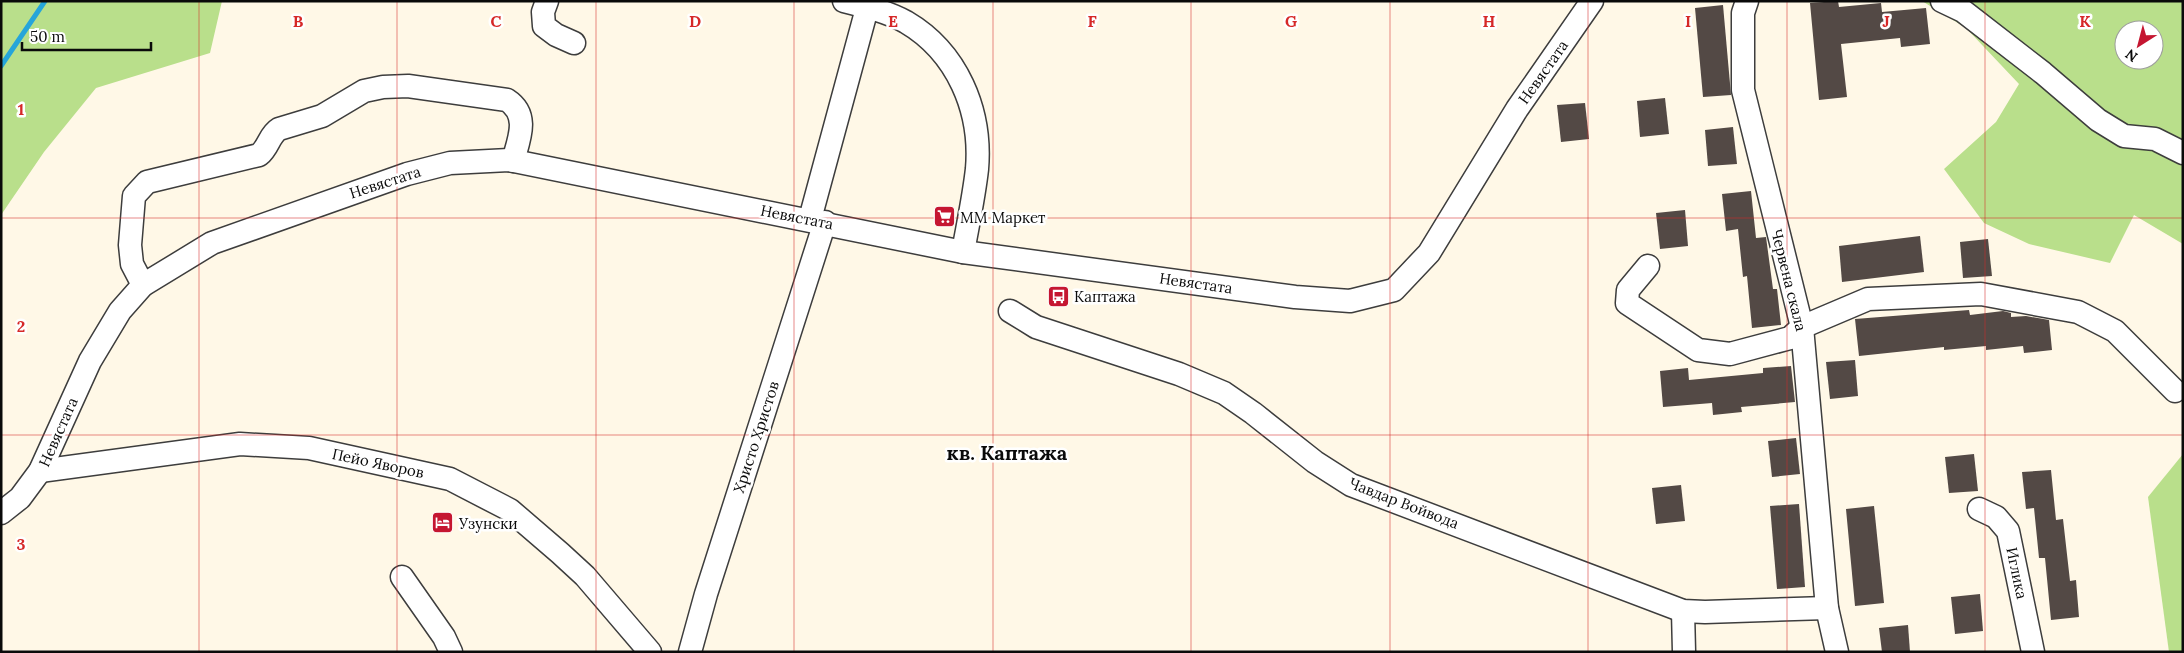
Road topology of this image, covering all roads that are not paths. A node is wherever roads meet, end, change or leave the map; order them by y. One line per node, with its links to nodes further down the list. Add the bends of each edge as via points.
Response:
1 (547, 1): 7 (street, via 543,12 544,26)
2 (844, 1): 6 (street)
3 (1592, 1): 11 (street, Невястата, via 1517,109 1429,253 1394,290 1350,301 1295,297)
4 (1747, 1): 15 (street, Червена скала, via 1743,13 1743,90)
5 (1942, 1): 8 (street, via 1963,11 2098,120 2124,136 2154,139)
6 (867, 4): 10 (street, Христо Христов); 11 (street, via 905,22 927,38 960,77 974,125 977,167)
7 (574, 43)
8 (2183, 153)
9 (512, 160): 10 (street, Невястата); 13 (street, Невястата, via 450,162 407,174 212,243); 13 (street, via 522,120 516,105 507,100 408,86 364,91 322,116 274,132 268,146 259,155 147,182 134,196 130,245 132,264)
10 (817, 221): 11 (street, Невястата); 25 (street, Христо Христов)
11 (963, 252)
12 (1648, 266): 15 (street, via 1628,290 1627,303 1698,350 1730,354 1790,338)
13 (143, 285): 17 (street, Невястата, via 120,311 90,361)
14 (1010, 311): 22 (street, Чавдар Войвода, via 1036,327 1179,374 1224,394 1350,484)
15 (1802, 327): 16 (street, via 1868,299 1981,294 2078,312 2116,332); 21 (street, Червена скала)
16 (2175, 391)
17 (40, 471): 19 (street, Невястата, via 20,498); 24 (street, Пейо Яворов, via 240,444 309,448 450,479 510,510 560,553 586,576)
18 (1979, 509): 28 (street, Иглика, via 1996,516 2008,531)
19 (1, 514)
20 (402, 577): 23 (street)
21 (1827, 608): 22 (street, Чавдар Войвода); 27 (street, Червена скала)
22 (1683, 611): 26 (street)
23 (451, 652)
24 (650, 652)
25 (690, 652)
26 (1684, 652)
27 (1837, 652)
28 (2033, 652)

